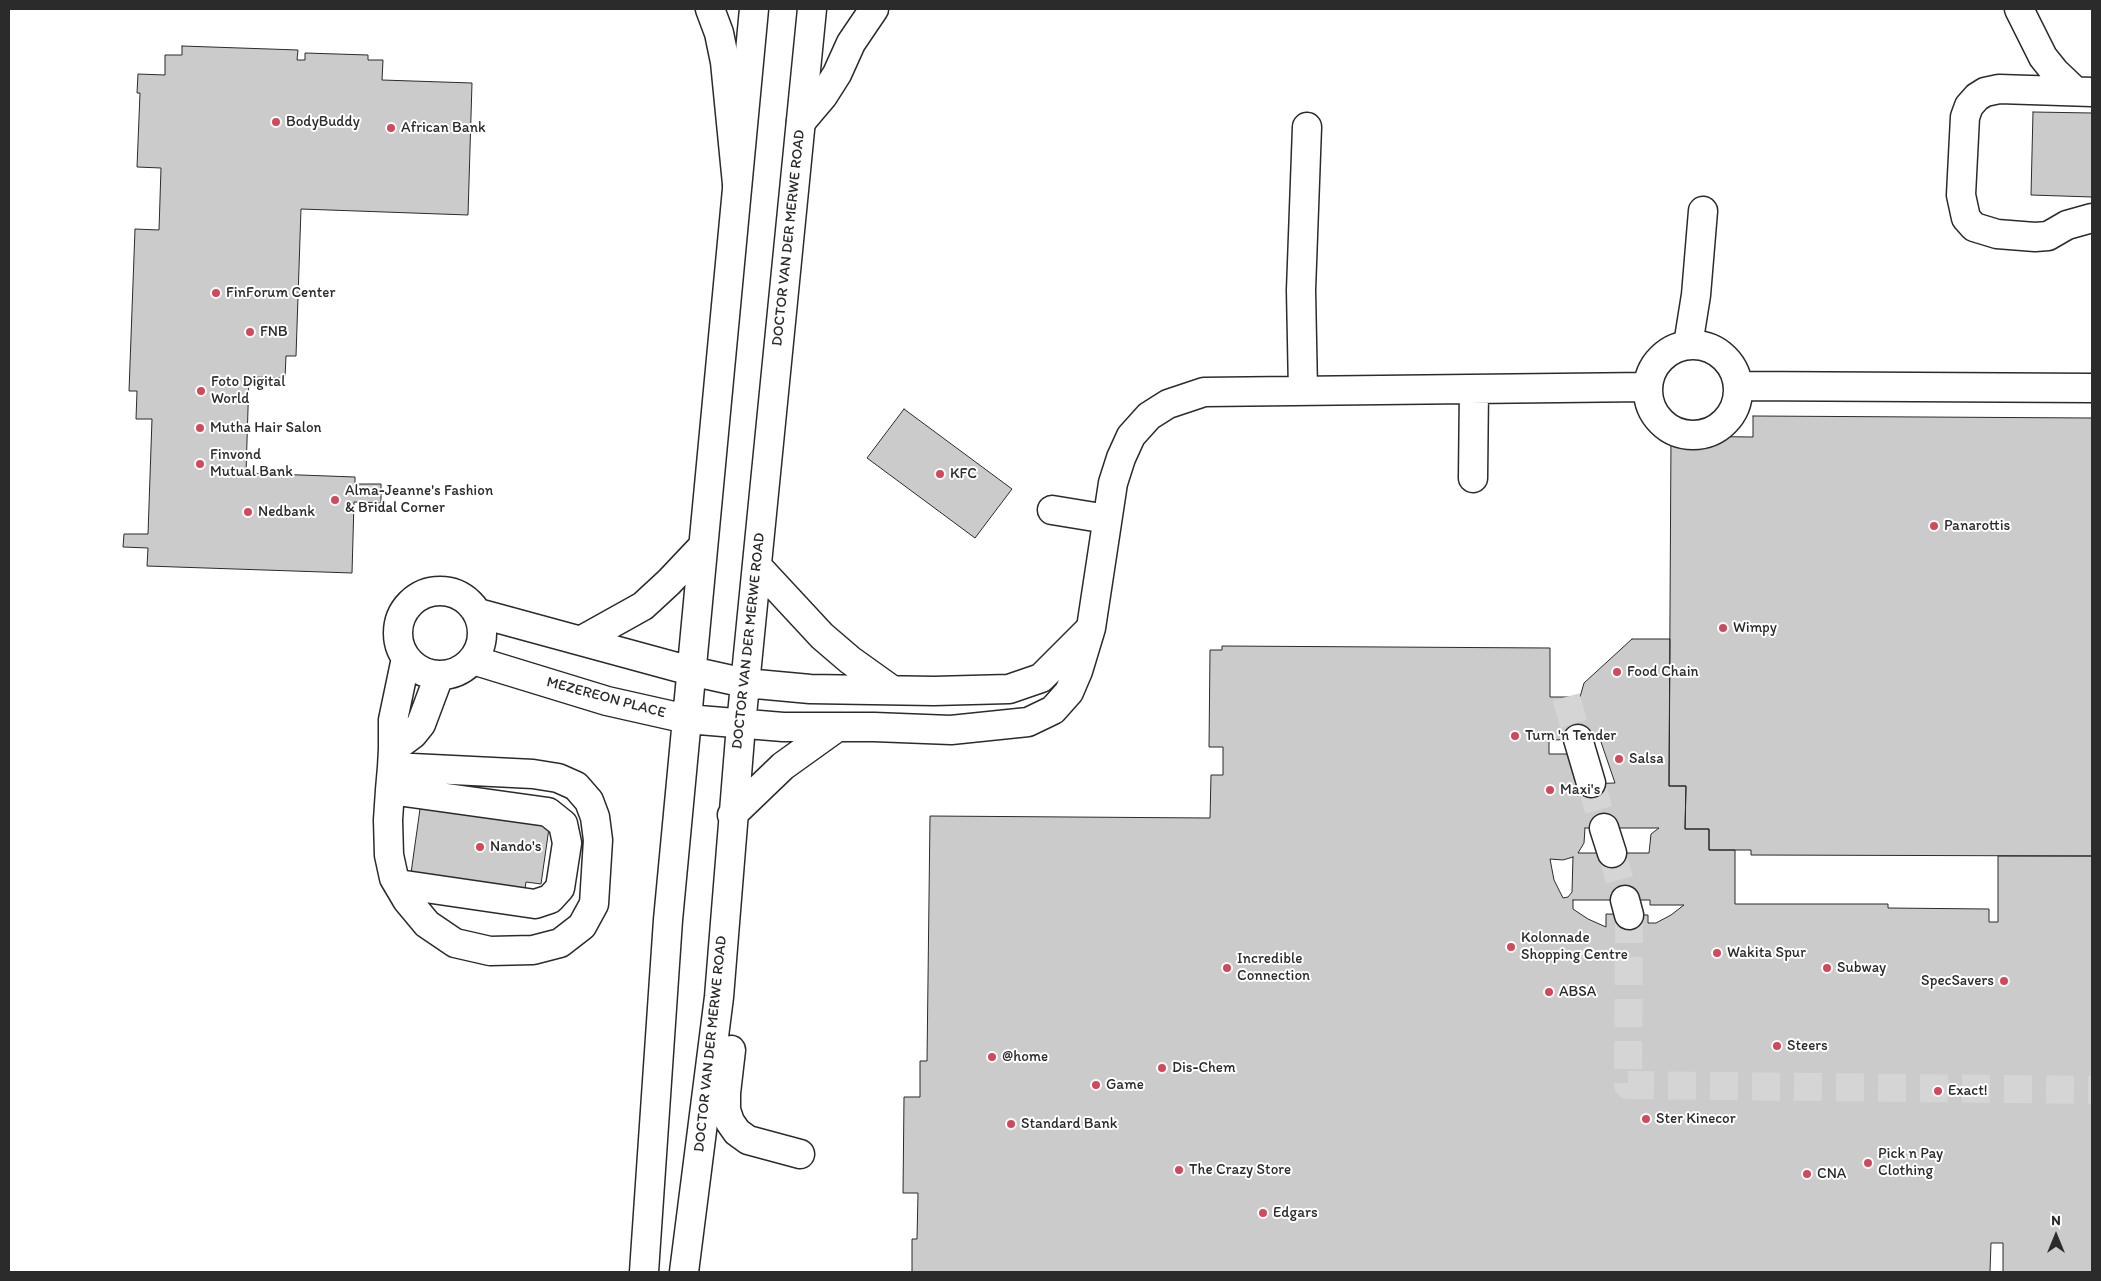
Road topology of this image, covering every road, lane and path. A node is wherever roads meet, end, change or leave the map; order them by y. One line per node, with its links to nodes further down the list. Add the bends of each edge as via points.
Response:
1 (710, 9): 9 (street, via 725,62)
2 (754, 9): 9 (street)
3 (812, 9): 7 (street, DOCTOR VAN DER MERWE ROAD)
4 (874, 9): 7 (street, via 851,43 823,96)
5 (2019, 9): 6 (street, via 2043,57 2055,72)
6 (2084, 91): 11 (street, via 1999,89 1977,97 1970,106 1963,130 1962,207 1974,227 2012,236 2048,236 2067,225)
7 (801, 122): 22 (street, DOCTOR VAN DER MERWE ROAD)
8 (1307, 127): 17 (street, via 1302,280)
9 (737, 184): 21 (street)
10 (1703, 211): 12 (street)
11 (2092, 218)
12 (1688, 345): 13 (street, via 1702,345 1716,351 1734,372); 14 (street, via 1664,354 1650,374)
13 (1738, 386): 14 (street, via 1736,401 1720,425 1693,435 1678,433 1655,415); 15 (street)
14 (1647, 387): 16 (street, MEZEREON PLACE)
15 (2092, 388)
16 (1474, 389): 17 (street, MEZEREON PLACE); 18 (street)
17 (1303, 391): 20 (street, MEZEREON PLACE, via 1204,392 1168,404 1149,416 1131,436 1113,483)
18 (1473, 478)
19 (1052, 510): 20 (street)
20 (1107, 519): 24 (street, MEZEREON PLACE)
21 (703, 546): 25 (street, via 643,606); 28 (street)
22 (756, 566): 30 (street, DOCTOR VAN DER MERWE ROAD); 31 (street, via 822,636)
23 (478, 613): 25 (street); 26 (street, via 458,594 430,592 417,597 400,619 397,632 399,646); 27 (street, via 482,638)
24 (1091, 628): 31 (street, via 1041,678 1009,689); 34 (street, MEZEREON PLACE, via 1069,692 1054,710 1028,722 951,730)
25 (582, 640): 28 (street)
26 (406, 658): 29 (street, via 427,674); 36 (street, via 392,720)
27 (473, 660): 29 (street, via 452,674); 32 (street, MEZEREON PLACE, via 607,701)
28 (692, 671): 30 (street); 32 (street)
29 (439, 676): 36 (street, via 421,724)
30 (745, 683): 31 (street); 33 (street, DOCTOR VAN DER MERWE ROAD)
31 (892, 690)
32 (687, 719): 33 (street, MEZEREON PLACE); 42 (street, via 668,920)
33 (741, 725): 34 (street, MEZEREON PLACE); 38 (street, DOCTOR VAN DER MERWE ROAD)
34 (836, 728): 38 (street, via 783,766)
35 (1578, 739): 37 (street)
36 (392, 768): 39 (street, via 388,855); 39 (street, via 548,812 563,824 568,843 560,888 550,899 535,904); 39 (street, via 558,778 576,786 589,802 598,840 594,904 582,926 560,943 533,950 490,950 454,943 427,924)
37 (1591, 783)
38 (732, 815): 40 (street, DOCTOR VAN DER MERWE ROAD)
39 (398, 884)
40 (719, 997): 41 (street, via 731,1021 726,1093 730,1122 748,1140); 43 (street, DOCTOR VAN DER MERWE ROAD)
41 (800, 1154)
42 (644, 1272)
43 (684, 1272)

